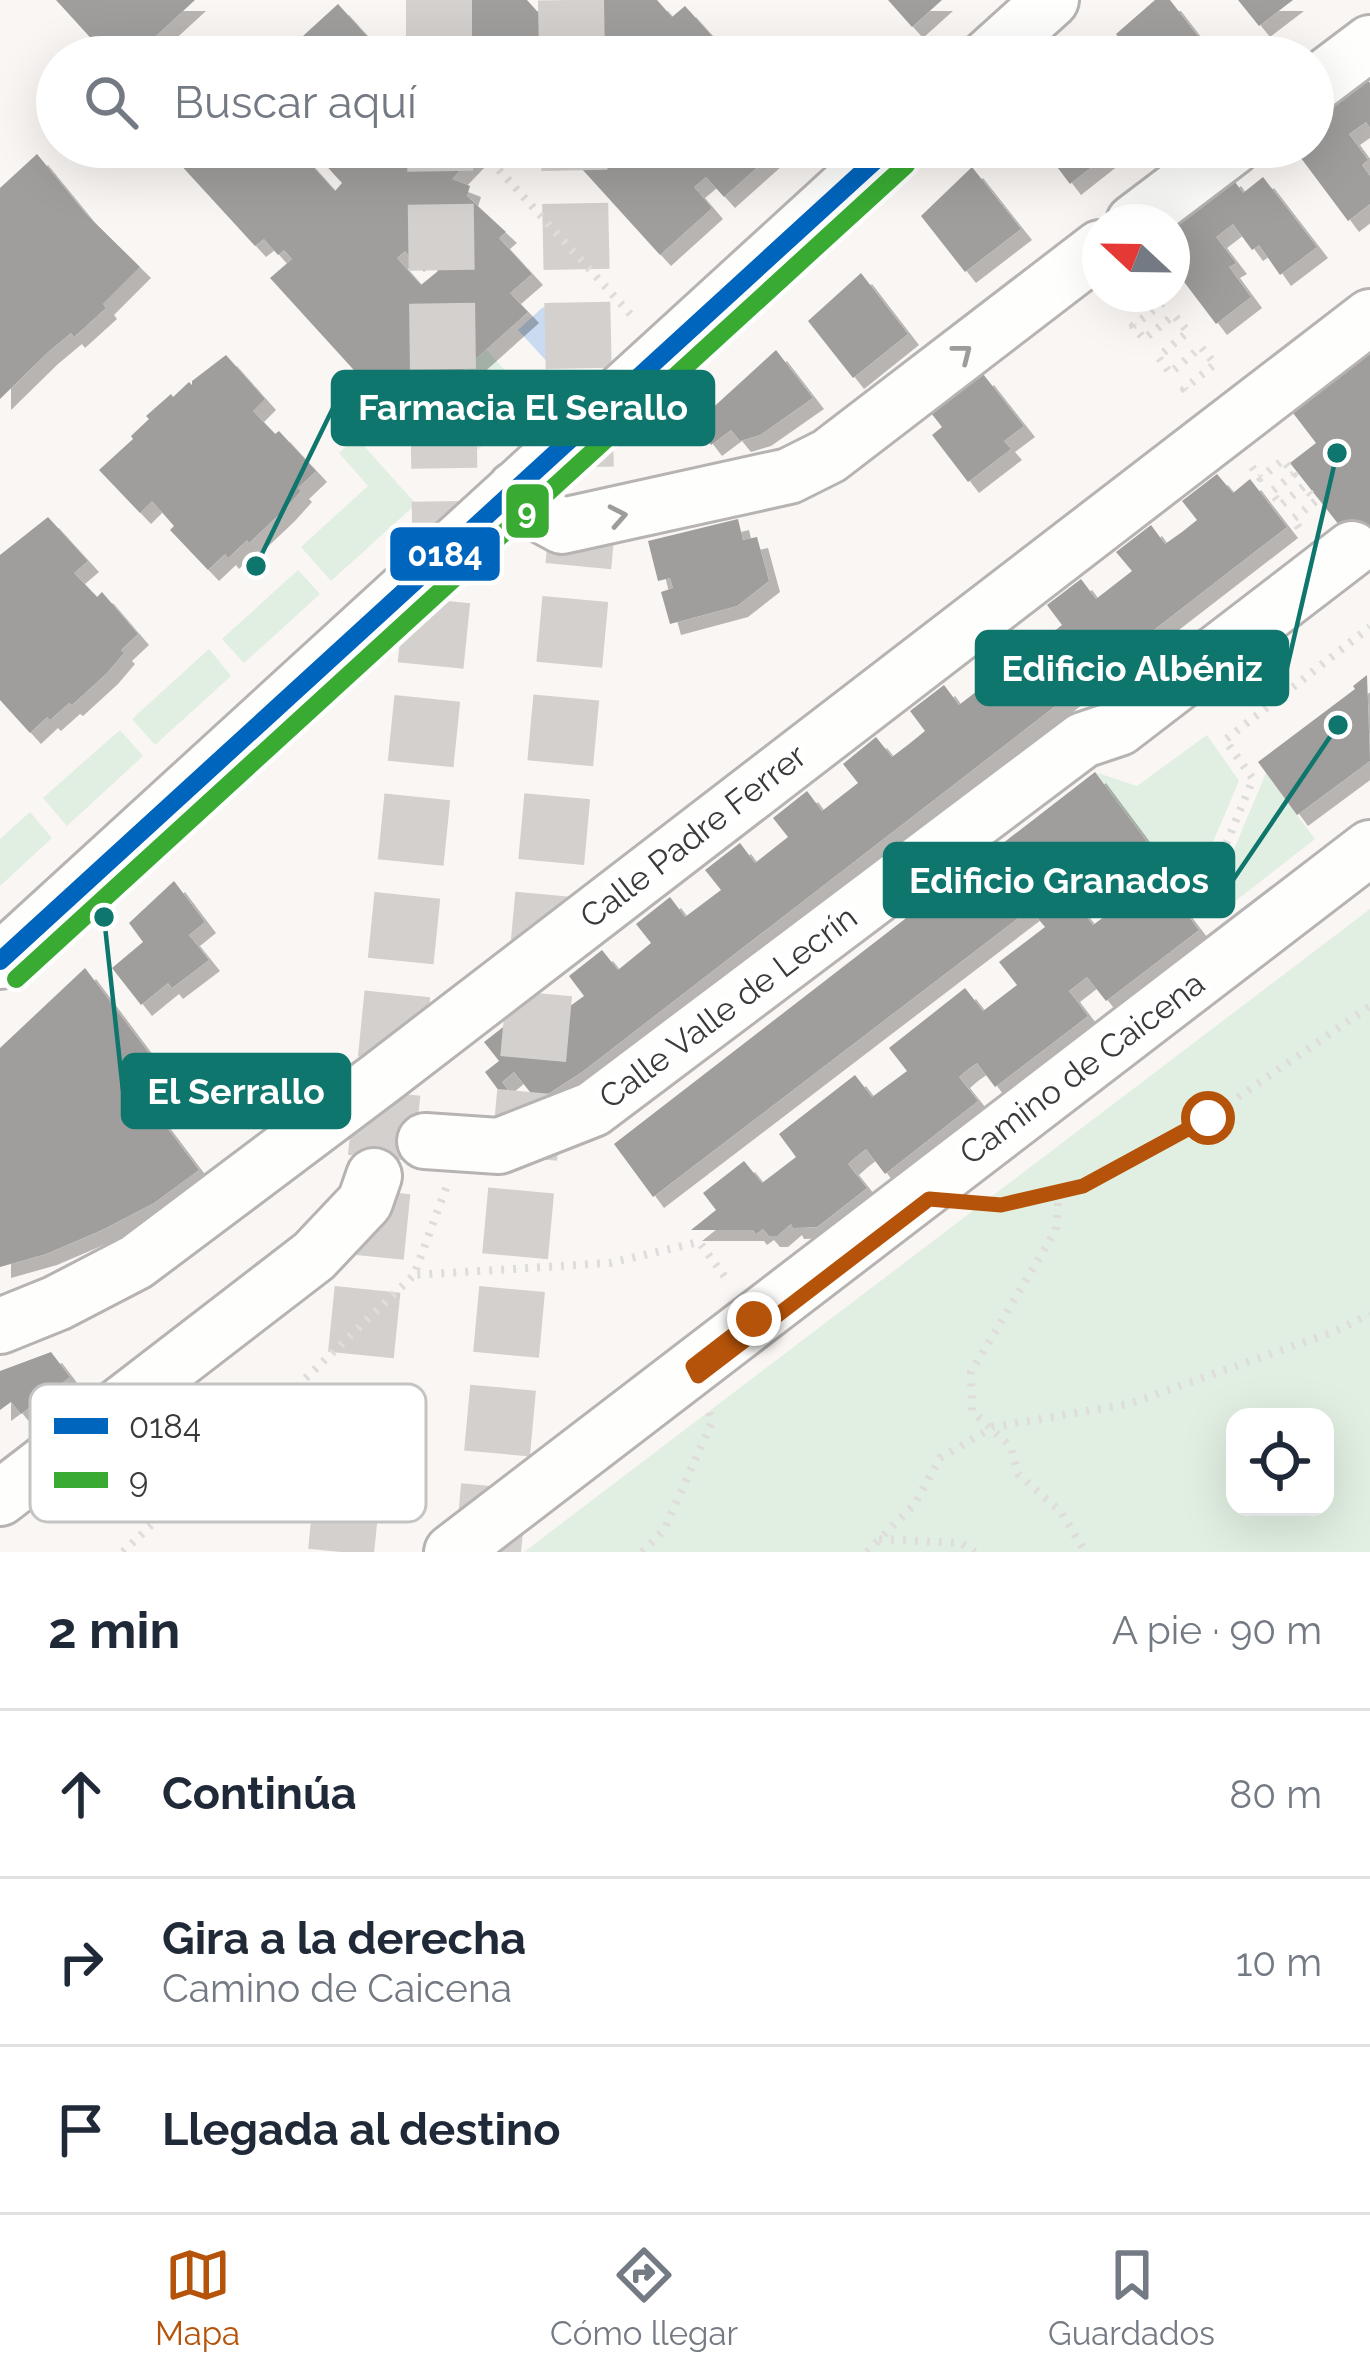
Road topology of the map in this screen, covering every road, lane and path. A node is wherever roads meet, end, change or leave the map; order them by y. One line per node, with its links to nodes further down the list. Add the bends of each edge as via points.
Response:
1 (1051, 0): 2 (street)
2 (1011, 36)
3 (1370, 43): 4 (street)
4 (1334, 70)
5 (497, 168): 11 (path)
6 (867, 168): 15 (street)
7 (1205, 168): 8 (street)
8 (1158, 204)
9 (1082, 262): 15 (street, one-way to 9, via 562,526 789,476 829,456)
10 (1151, 312): 13 (path, via 1133,326 1144,339 1174,315 1188,332 1158,357 1170,373 1202,347 1215,364 1184,389)
11 (632, 316)
12 (1370, 317): 22 (street, Calle Padre Ferrer)
13 (1192, 400)
14 (1262, 456): 16 (path, via 1250,466 1261,478 1283,460 1294,474 1271,492 1281,505 1304,486 1316,501 1293,519)
15 (515, 489): 20 (street)
16 (1328, 541): 24 (street, Calle Valle de Lecrín, via 1119,728 1083,740 593,1109 499,1146)
17 (1370, 627): 19 (path, via 1225,740 1252,779 1204,897)
18 (1370, 848): 32 (street, Camino de Caicena)
19 (1225, 923)
20 (0, 961)
21 (1370, 1006): 26 (path, via 1208,1118 1083,1186)
22 (381, 1078): 23 (street, Calle Padre Ferrer); 24 (street)
23 (328, 1118): 25 (street); 31 (street, Calle Padre Ferrer, via 136,1262)
24 (438, 1159): 25 (street); 28 (path)
25 (374, 1176): 33 (street, via 365,1202 314,1256)
26 (1059, 1191): 27 (path); 35 (path, via 1056,1230 971,1372 971,1411)
27 (983, 1204)
28 (414, 1275): 29 (path, via 610,1263 699,1242); 34 (path)
29 (739, 1297)
30 (1370, 1314): 35 (path, via 1128,1403)
31 (0, 1326)
32 (693, 1366): 41 (street, Camino de Caicena); 42 (path, via 712,1422 664,1530)
33 (148, 1384)
34 (299, 1384)
35 (993, 1427): 39 (path, via 940,1458 914,1505); 45 (path, via 1011,1447 1018,1474 1061,1512)
36 (30, 1475): 37 (street)
37 (0, 1498)
38 (155, 1522): 40 (path)
39 (879, 1539): 43 (path); 44 (path, via 961,1543)
40 (123, 1552)
41 (452, 1552)
42 (643, 1552)
43 (867, 1552)
44 (975, 1552)
45 (1085, 1552)

